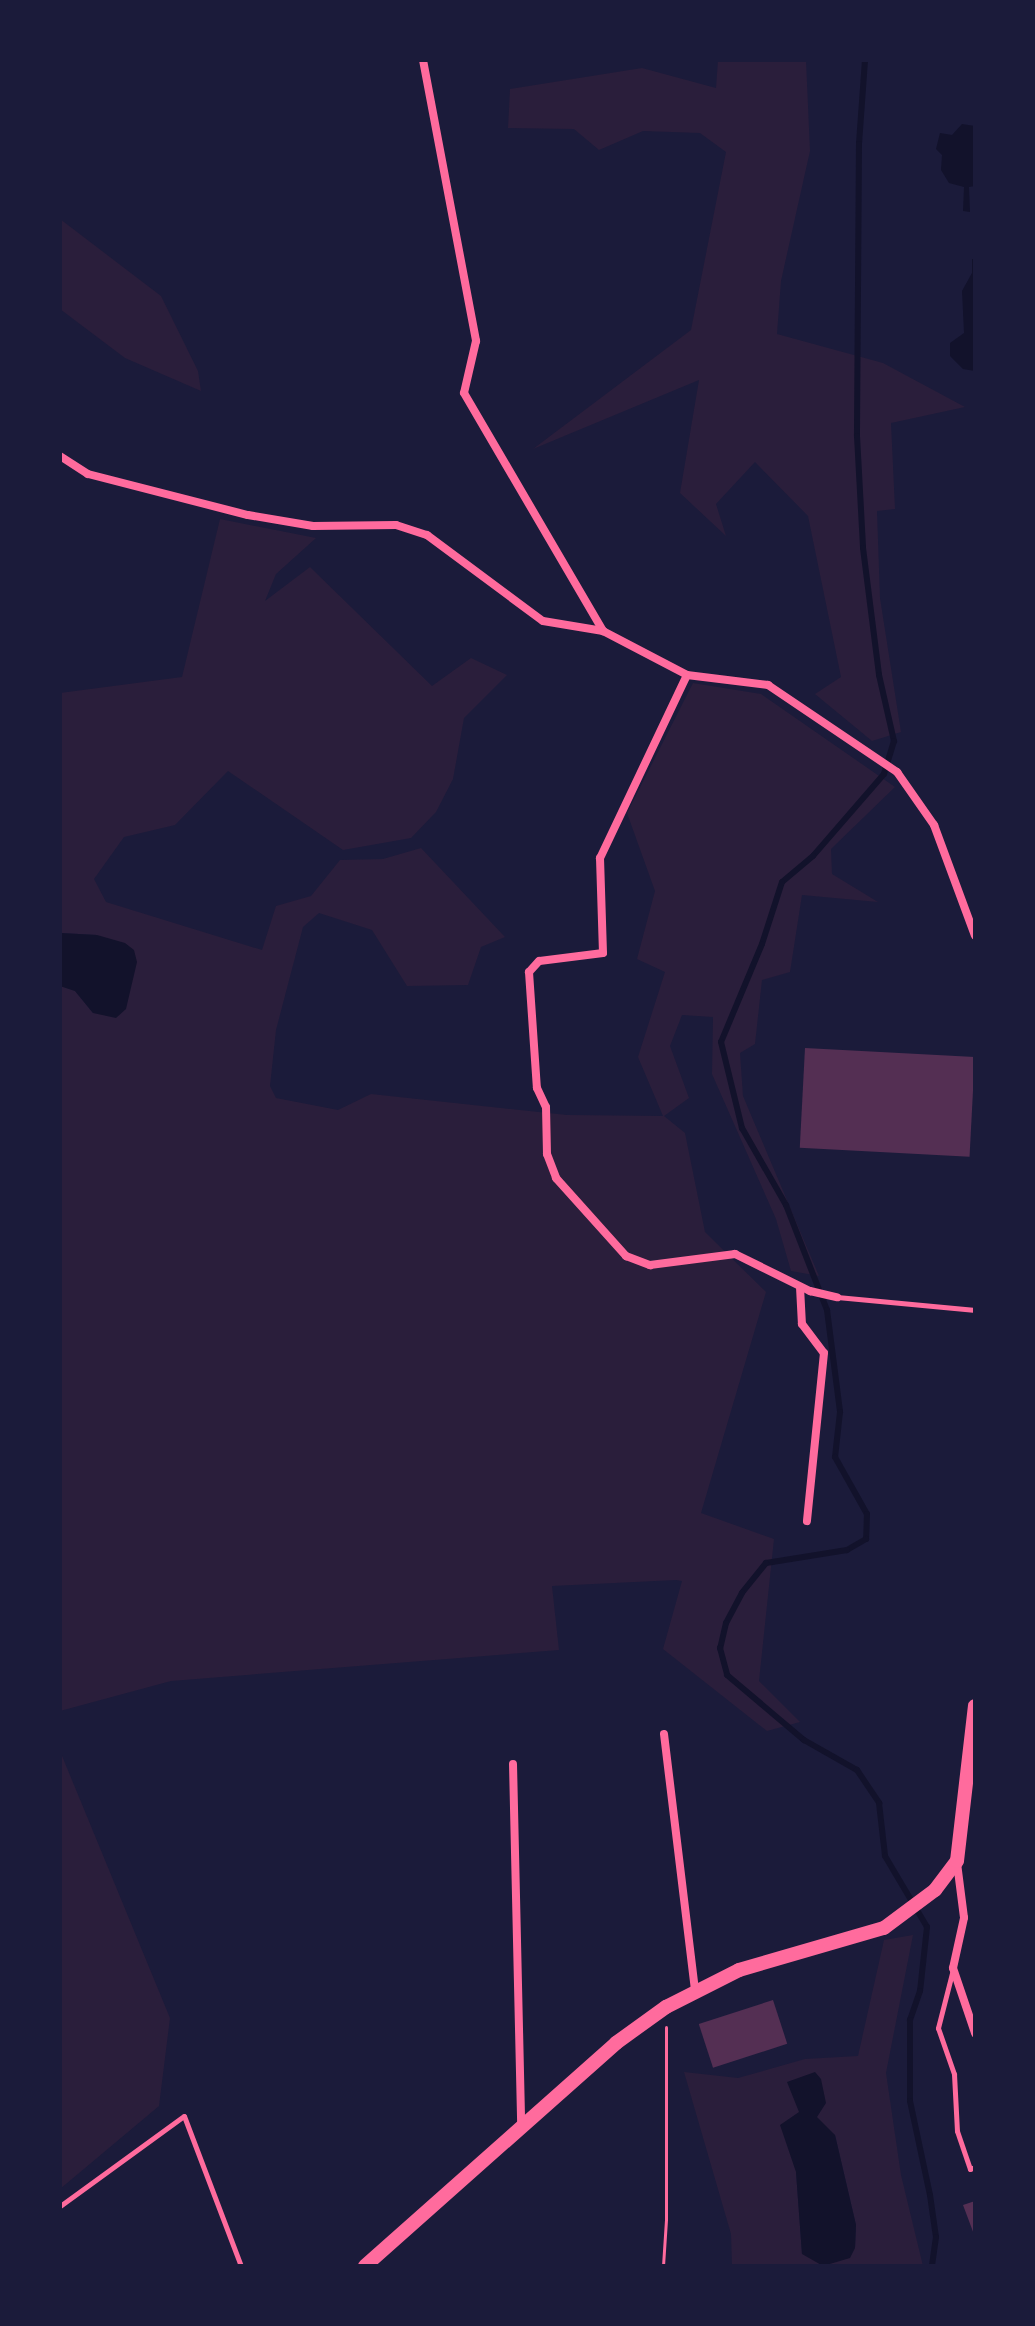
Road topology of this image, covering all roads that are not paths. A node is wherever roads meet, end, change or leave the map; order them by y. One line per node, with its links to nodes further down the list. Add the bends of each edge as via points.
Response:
1 (423, 60): 3 (street, via 476,341 464,393)
2 (60, 456): 3 (street, via 88,474 248,515 313,526 396,525 427,535 543,621)
3 (603, 631): 4 (street)
4 (687, 675): 5 (street, via 768,685 897,772 934,825); 6 (street, via 600,858 603,953 539,961 529,972 547,1154 556,1178 626,1256 650,1265 735,1254)
5 (975, 936)
6 (800, 1287): 7 (street); 9 (street, via 802,1324 824,1353)
7 (837, 1297): 8 (lane)
8 (975, 1310)
9 (807, 1521)
10 (975, 1706): 13 (main road)
11 (664, 1734): 15 (street)
12 (513, 1764): 17 (street)
13 (957, 1861): 14 (street, via 964,1918); 15 (main road, via 935,1890 884,1928 739,1970)
14 (953, 1968): 16 (street); 18 (lane, via 938,2028 954,2074 957,2131 970,2169)
15 (695, 1990): 17 (main road, via 616,2043)
16 (975, 2033)
17 (521, 2129): 21 (main road)
18 (975, 2167)
19 (60, 2206): 20 (lane, via 184,2116)
20 (241, 2266)
21 (365, 2266)

